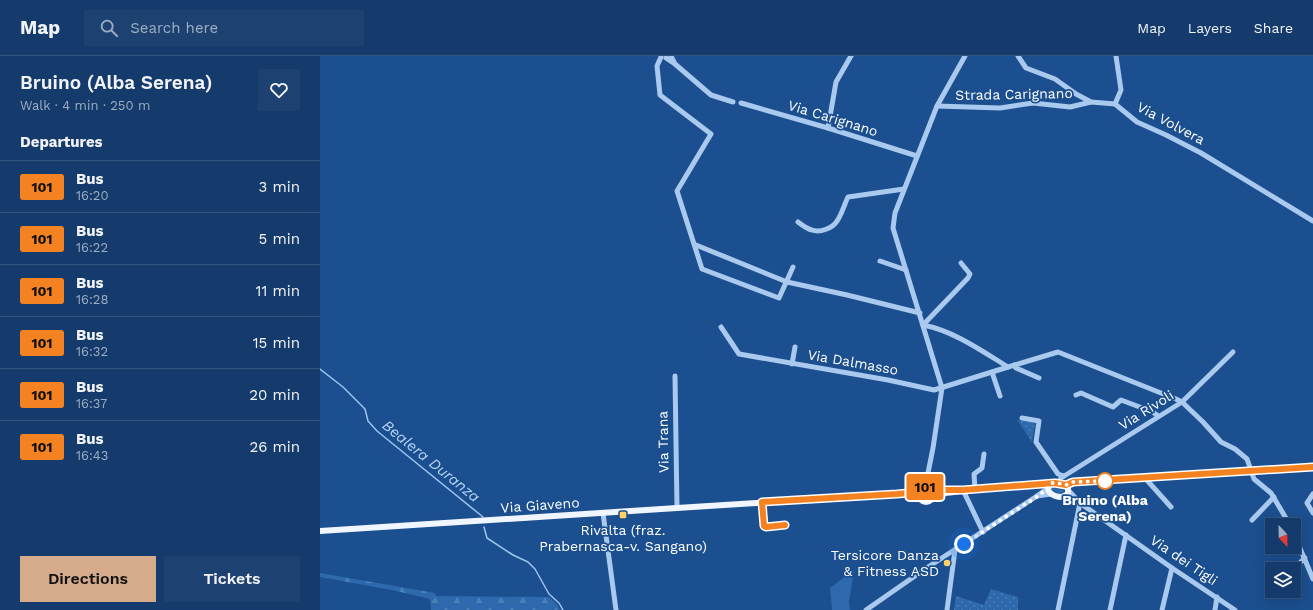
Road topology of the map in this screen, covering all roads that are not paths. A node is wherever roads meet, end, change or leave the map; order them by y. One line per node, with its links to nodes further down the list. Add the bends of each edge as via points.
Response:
1 (851, 56): 11 (street, via 836,82)
2 (966, 56): 10 (street)
3 (1018, 56): 7 (street, Via Volvera, via 1026,68 1054,79)
4 (1116, 56): 9 (street, via 1122,90)
5 (665, 57): 6 (street, via 711,95); 16 (street, via 657,66 660,95 711,134 677,192 693,243)
6 (733, 102)
7 (1091, 102): 9 (street, Via Volvera); 10 (street, Strada Carignano, via 1070,107 1033,103 1000,108)
8 (741, 103): 11 (street, Via Carignano)
9 (1115, 104): 14 (street, Via Volvera, via 1138,122 1201,153)
10 (937, 106): 12 (street)
11 (828, 128): 12 (street, Via Carignano)
12 (917, 156): 13 (street)
13 (904, 189): 15 (street, via 848,197 838,221 826,229 812,231); 20 (street, via 893,228)
14 (1313, 221)
15 (798, 222)
16 (696, 245): 21 (street); 21 (street, via 702,269 705,271 779,298)
17 (880, 261): 20 (street)
18 (961, 263): 23 (street, via 970,274 968,278)
19 (793, 268): 21 (street)
20 (906, 270): 22 (street)
21 (787, 282): 22 (street)
22 (920, 313): 23 (street)
23 (923, 325): 29 (street, via 935,327 958,338); 33 (street)
24 (721, 327): 27 (street, Via Dalmasso, via 739,354)
25 (795, 347): 27 (street)
26 (1233, 352): 36 (street, Via Rivoli)
27 (792, 364): 33 (street, Via Dalmasso, via 934,390)
28 (1014, 365): 29 (street, Via Dalmasso); 32 (street); 36 (street, Via Dalmasso, via 1058,352)
29 (1008, 367): 30 (street, Via Dalmasso)
30 (992, 372): 33 (street, Via Dalmasso); 35 (street)
31 (675, 376): 56 (street, Via Trana)
32 (1039, 378)
33 (942, 388): 48 (street)
34 (1076, 395): 37 (street, via 1081,394 1113,406 1121,400)
35 (1000, 396)
36 (1182, 402): 37 (street, Via Rivoli); 41 (street, Via Dalmasso, via 1222,442 1247,459)
37 (1158, 416): 42 (street, Via Rivoli)
38 (1022, 418): 42 (street, via 1039,421 1036,442 1058,474)
39 (984, 454): 45 (street, via 982,468 974,474)
40 (1313, 467): 41 (main road)
41 (1252, 471): 43 (main road); 52 (street, Via Dalmasso, via 1254,479)
42 (1064, 476): 44 (street, Via Rivoli); 46 (street)
43 (1145, 478): 46 (main road, via 1080,482); 55 (street)
44 (1052, 487): 45 (main road, via 1027,485); 46 (main road); 51 (main road, via 1055,496); 63 (street, Via Rivoli)
45 (975, 488): 47 (main road)
46 (1068, 488): 51 (main road, via 1066,495); 54 (street, Via dei Tigli)
47 (963, 490): 48 (main road); 50 (main road); 63 (street)
48 (924, 491): 50 (main road); 50 (main road, via 922,500 931,501); 53 (main road, Via Giaveno)
49 (1313, 494): 58 (street, via 1307,503)
50 (934, 497)
51 (1062, 497): 54 (street, Via dei Tigli)
52 (1274, 497): 59 (street, Via Dalmasso); 60 (street)
53 (762, 502): 56 (main road, Via Giaveno); 61 (street, via 764,526)
54 (1080, 503): 64 (street, Via dei Tigli); 75 (street)
55 (1171, 507)
56 (677, 508): 57 (main road, Via Giaveno)
57 (603, 513): 62 (main road, Via Giaveno); 72 (street)
58 (1313, 513)
59 (1286, 518)
60 (1252, 520)
61 (785, 525)
62 (320, 532)
63 (983, 532): 65 (street, Via Rivoli)
64 (1126, 535): 69 (street, Via dei Tigli); 76 (street)
65 (955, 550): 73 (street, Via Rivoli); 74 (street)
66 (1301, 551): 67 (street)
67 (1304, 558): 68 (street); 70 (street)
68 (1300, 562)
69 (1172, 568): 71 (street, Via dei Tigli); 77 (street)
70 (1313, 578)
71 (1217, 598): 78 (street); 79 (street, Via dei Tigli)
72 (616, 610)
73 (866, 610)
74 (947, 610)
75 (1058, 610)
76 (1110, 610)
77 (1162, 610)
78 (1214, 610)
79 (1235, 610)

